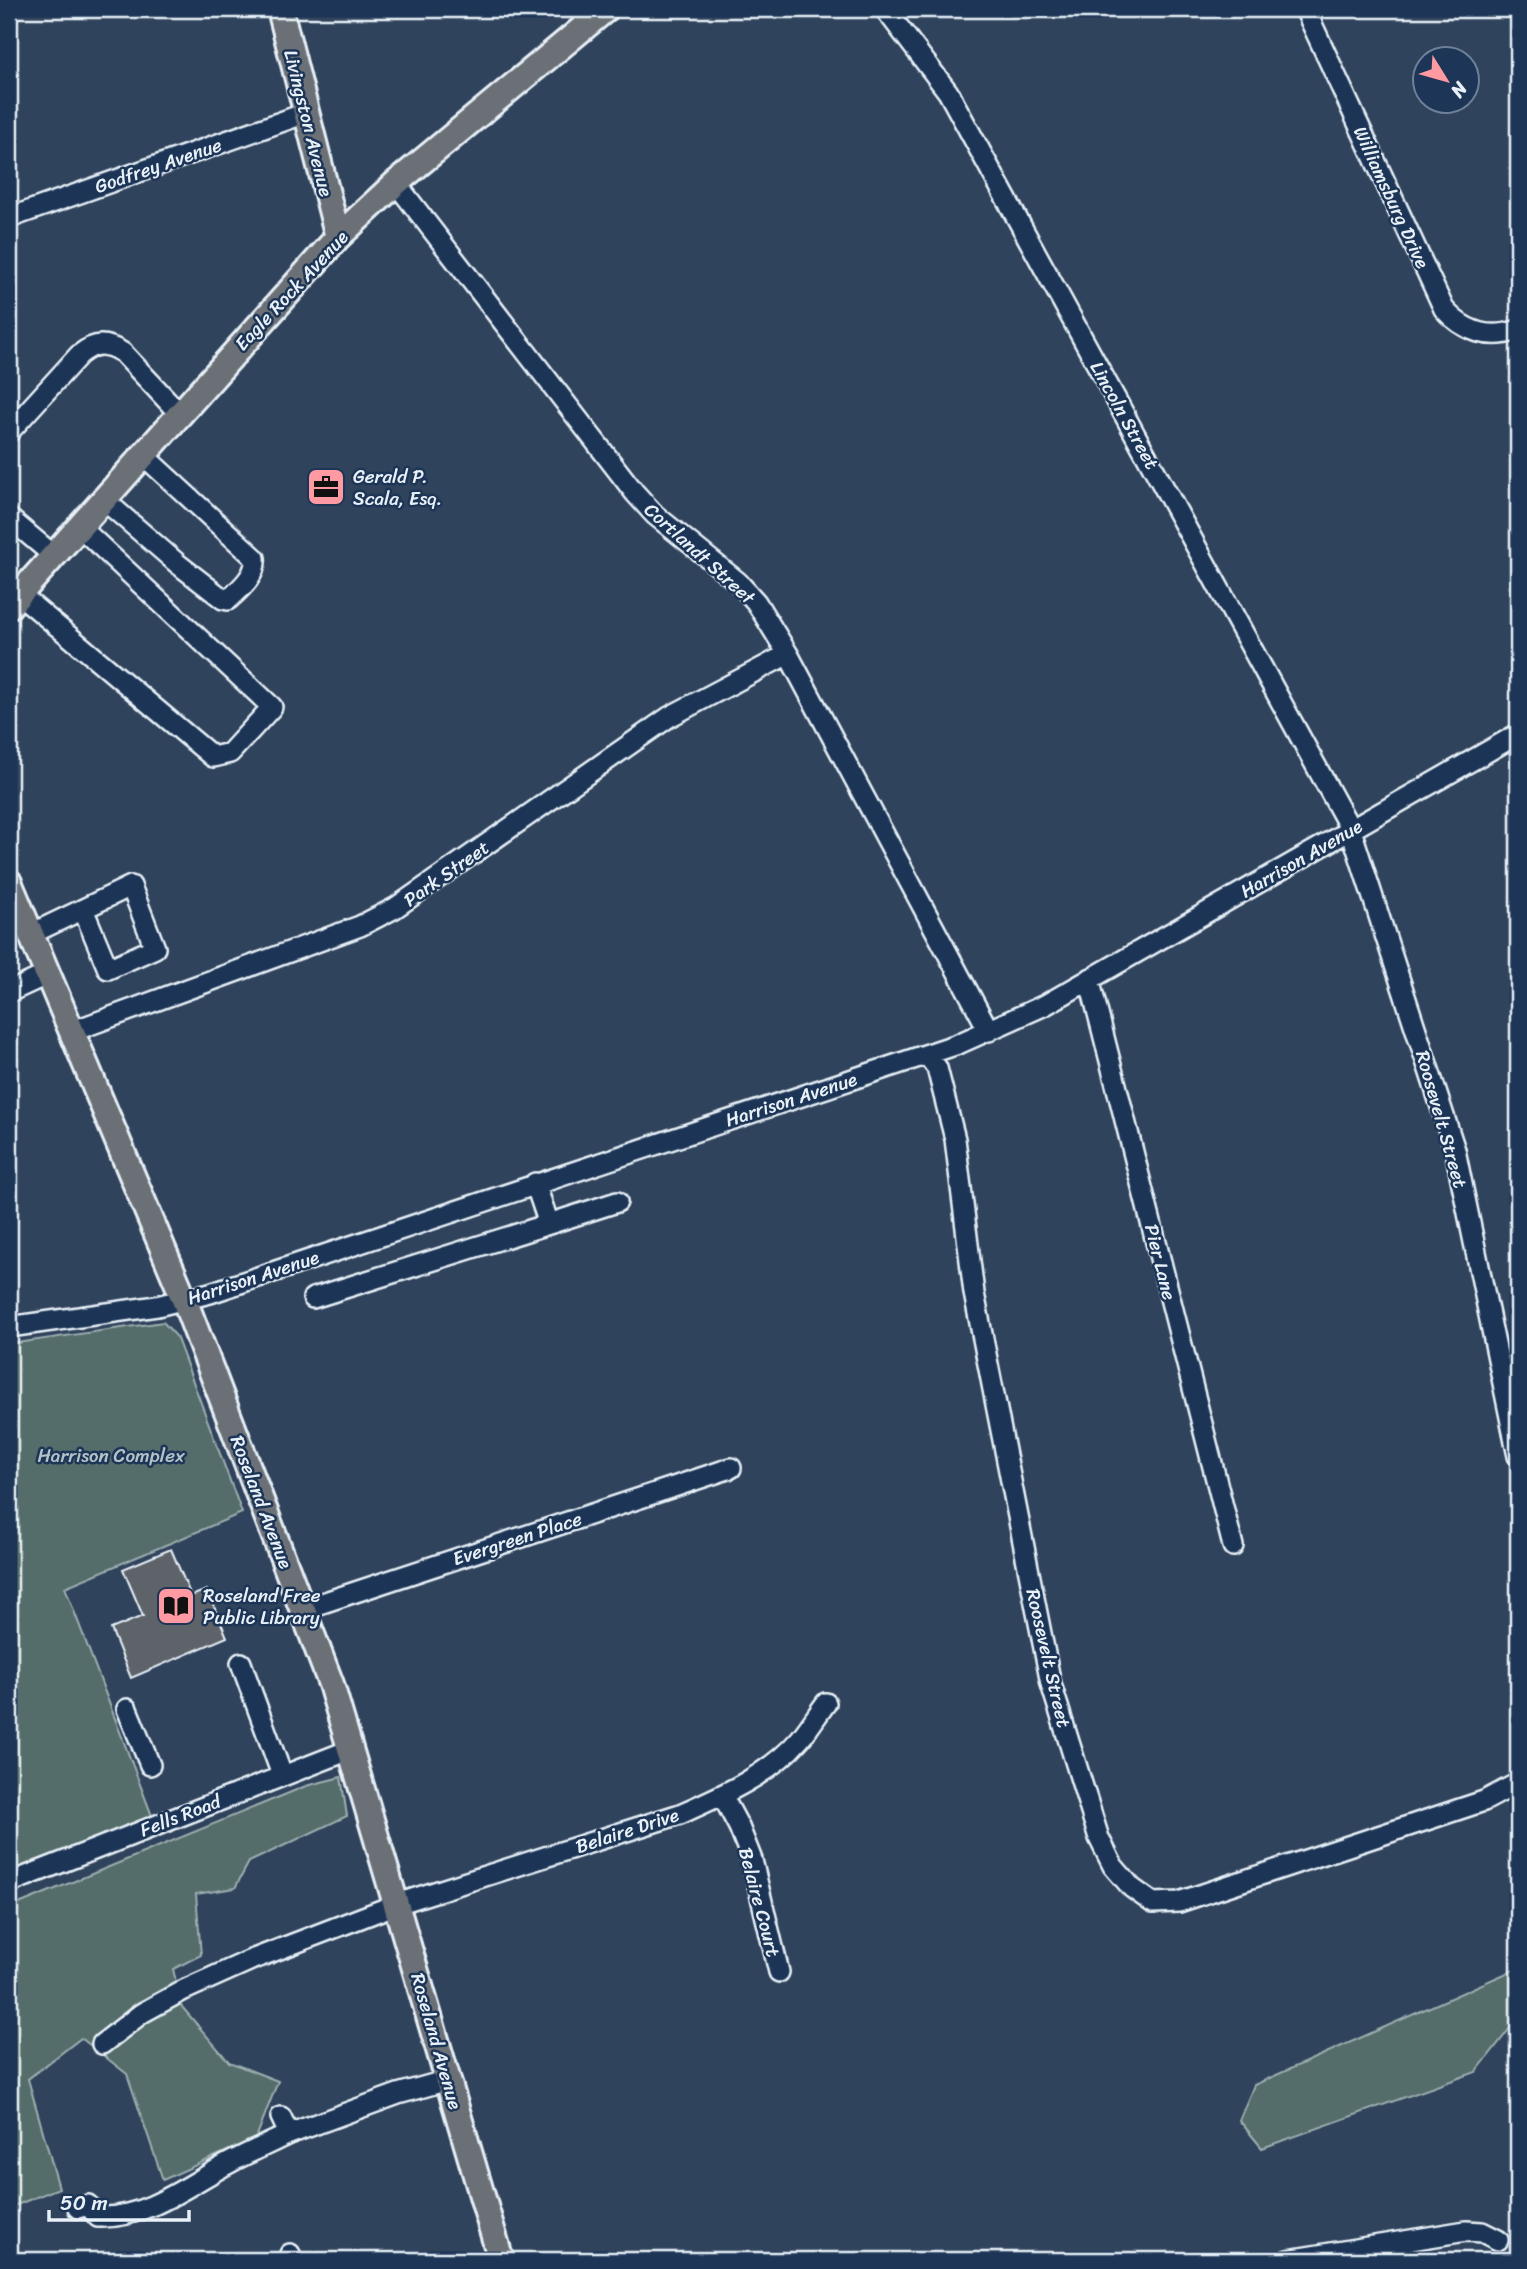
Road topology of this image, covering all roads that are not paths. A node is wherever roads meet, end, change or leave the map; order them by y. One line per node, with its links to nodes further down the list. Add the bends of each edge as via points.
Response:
1 (280, 9): 5 (main road, Livingston Avenue)
2 (606, 9): 6 (main road, Eagle Rock Avenue)
3 (884, 9): 20 (street, Lincoln Street, via 948,92)
4 (1305, 9): 9 (street, Williamsburg Drive, via 1444,309 1480,334)
5 (306, 113): 7 (street, Godfrey Avenue); 8 (main road, Livingston Avenue)
6 (396, 183): 8 (main road, Eagle Rock Avenue); 18 (street, Cortlandt Street, via 635,493 662,522 738,582)
7 (9, 218)
8 (338, 237): 10 (main road, Eagle Rock Avenue)
9 (1518, 330)
10 (179, 413): 11 (street, via 123,353 102,344 79,355); 12 (main road, Eagle Rock Avenue)
11 (9, 432)
12 (142, 454): 13 (main road, Eagle Rock Avenue); 13 (street, via 255,558 252,574 233,596 228,600 217,595)
13 (103, 499): 15 (main road, Eagle Rock Avenue)
14 (9, 518): 16 (street)
15 (79, 526): 16 (main road, Eagle Rock Avenue); 17 (street, via 272,707 248,736 230,753 213,757)
16 (52, 555): 17 (main road, Eagle Rock Avenue)
17 (14, 600)
18 (788, 654): 27 (street, Park Street, via 669,717 396,908 360,926); 28 (street, Cortlandt Street)
19 (1518, 734): 20 (street, Harrison Avenue)
20 (1351, 830): 25 (street, Harrison Avenue); 36 (street, Roosevelt Street, via 1455,1150)
21 (9, 883): 23 (main road, Roseland Avenue)
22 (83, 909): 23 (street)
23 (31, 934): 24 (main road, Roseland Avenue)
24 (48, 974): 26 (street); 27 (main road, Roseland Avenue)
25 (1091, 978): 28 (street, Harrison Avenue); 38 (street, Pier Lane)
26 (9, 992)
27 (73, 1031): 34 (main road, Roseland Avenue)
28 (989, 1031): 29 (street, Harrison Avenue)
29 (927, 1055): 30 (street, Harrison Avenue); 46 (street, Roosevelt Street, via 937,1068 955,1139 974,1293 1051,1684 1099,1838 1113,1866 1153,1903 1179,1902 1485,1801)
30 (535, 1183): 32 (street); 34 (street, Harrison Avenue)
31 (617, 1202): 32 (street)
32 (549, 1224): 33 (street)
33 (313, 1298)
34 (184, 1299): 35 (street, Harrison Avenue); 39 (main road, Roseland Avenue)
35 (9, 1327)
36 (1518, 1456)
37 (731, 1468): 39 (street, Evergreen Place)
38 (1233, 1546)
39 (304, 1609): 43 (main road, Roseland Avenue)
40 (240, 1662): 45 (street)
41 (826, 1703): 47 (street, Belaire Drive, via 799,1740 772,1764)
42 (127, 1709): 44 (street)
43 (352, 1749): 45 (street, Fells Road); 49 (main road, Roseland Avenue)
44 (150, 1765)
45 (282, 1775): 48 (street, Fells Road)
46 (1518, 1783)
47 (722, 1795): 49 (street, Belaire Drive, via 680,1814); 50 (street, Belaire Court, via 752,1860)
48 (9, 1883)
49 (397, 1904): 51 (street, Belaire Drive, via 184,1990 142,2013); 52 (main road, Roseland Avenue)
50 (779, 1972)
51 (102, 2044)
52 (448, 2080): 53 (street, via 285,2125 232,2161 148,2207 118,2218 98,2217 88,2205); 55 (main road, Roseland Avenue)
53 (78, 2208)
54 (1498, 2240): 56 (street, via 1466,2231)
55 (501, 2260)
56 (1288, 2260)

